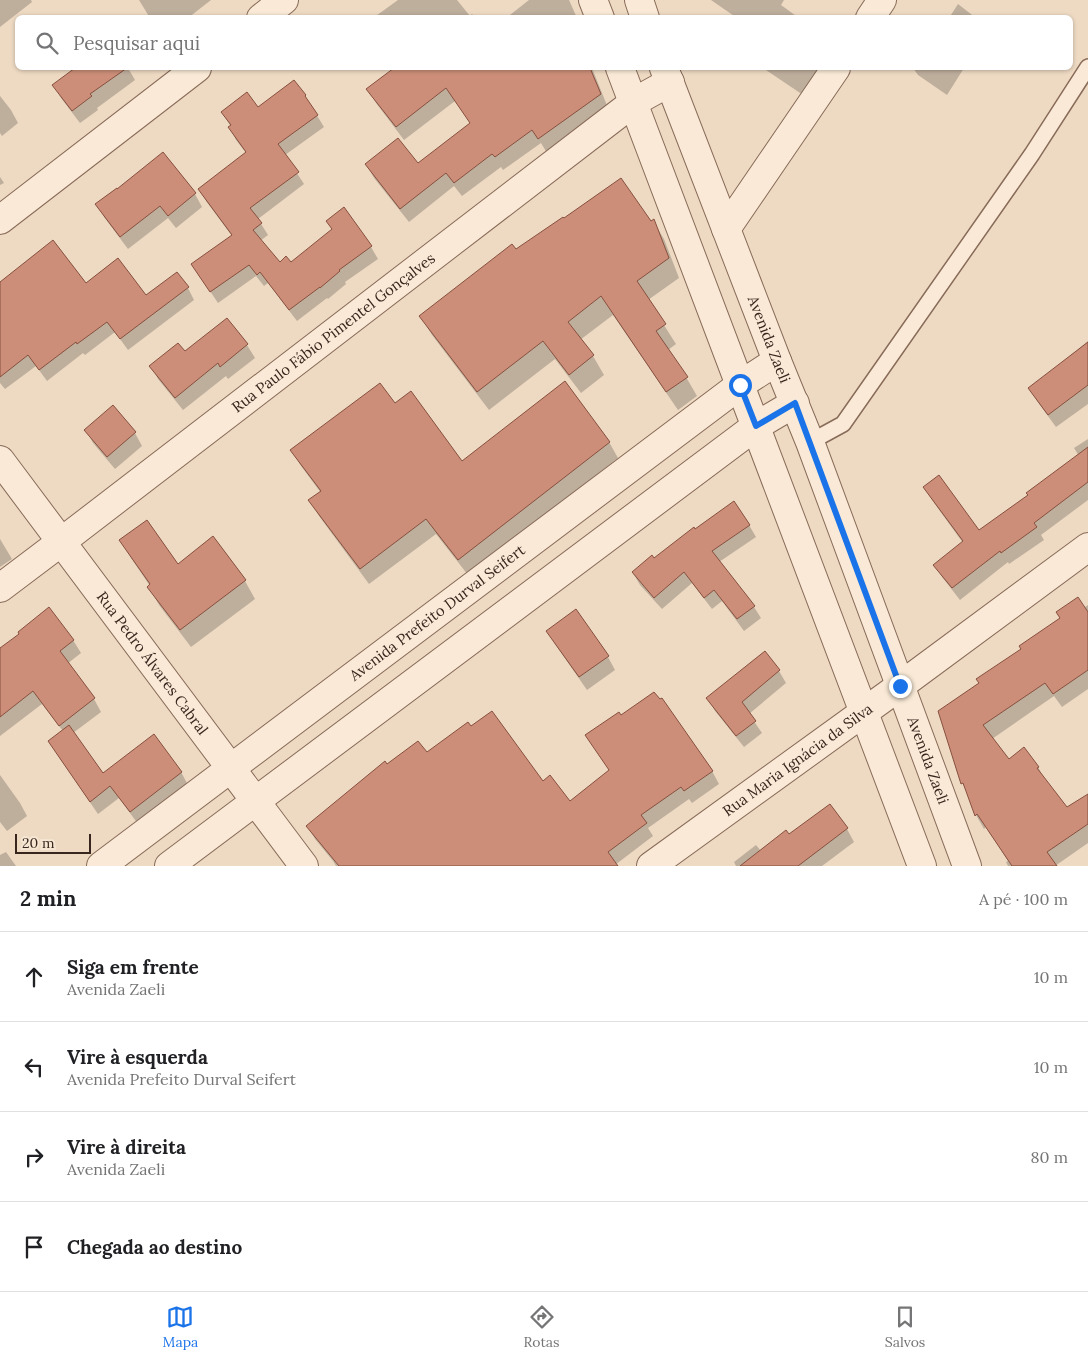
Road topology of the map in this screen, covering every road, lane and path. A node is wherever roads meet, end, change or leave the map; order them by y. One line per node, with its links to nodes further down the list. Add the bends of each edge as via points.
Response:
1 (284, 0): 4 (street)
2 (594, 0): 5 (street)
3 (882, 0): 6 (street)
4 (265, 15)
5 (599, 15)
6 (872, 15)
7 (1088, 67): 19 (lane, via 1032,154 843,424)
8 (194, 70): 13 (street)
9 (621, 70): 12 (street)
10 (835, 70): 14 (street)
11 (667, 75): 12 (street, Rua Paulo Fábio Pimentel Gonçalves); 14 (street, Avenida Zaeli)
12 (634, 102): 16 (street); 21 (street, Rua Paulo Fábio Pimentel Gonçalves)
13 (0, 220)
14 (726, 229): 15 (street, Avenida Zaeli)
15 (777, 361): 16 (street, Avenida Prefeito Durval Seifert); 17 (street, Avenida Zaeli)
16 (740, 385): 18 (street); 26 (street, Avenida Prefeito Durval Seifert)
17 (795, 403): 18 (street); 19 (street, Avenida Zaeli)
18 (756, 426): 25 (street); 27 (street)
19 (810, 442): 24 (street, Avenida Zaeli)
20 (0, 460): 21 (street, Rua Pedro Álvares Cabral)
21 (61, 542): 23 (street, Rua Paulo Fábio Pimentel Gonçalves); 26 (street, Rua Pedro Álvares Cabral)
22 (1088, 547): 24 (street, Rua Maria Ignácia da Silva)
23 (0, 588)
24 (900, 686): 25 (street, Rua Maria Ignácia da Silva); 33 (street, Avenida Zaeli)
25 (864, 712): 31 (street, Rua Maria Ignácia da Silva); 32 (street)
26 (231, 769): 27 (street, Rua Pedro Álvares Cabral); 28 (street, Avenida Prefeito Durval Seifert)
27 (256, 802): 29 (street); 30 (street, Rua Pedro Álvares Cabral)
28 (100, 866)
29 (170, 866)
30 (304, 866)
31 (651, 866)
32 (922, 866)
33 (968, 866)

